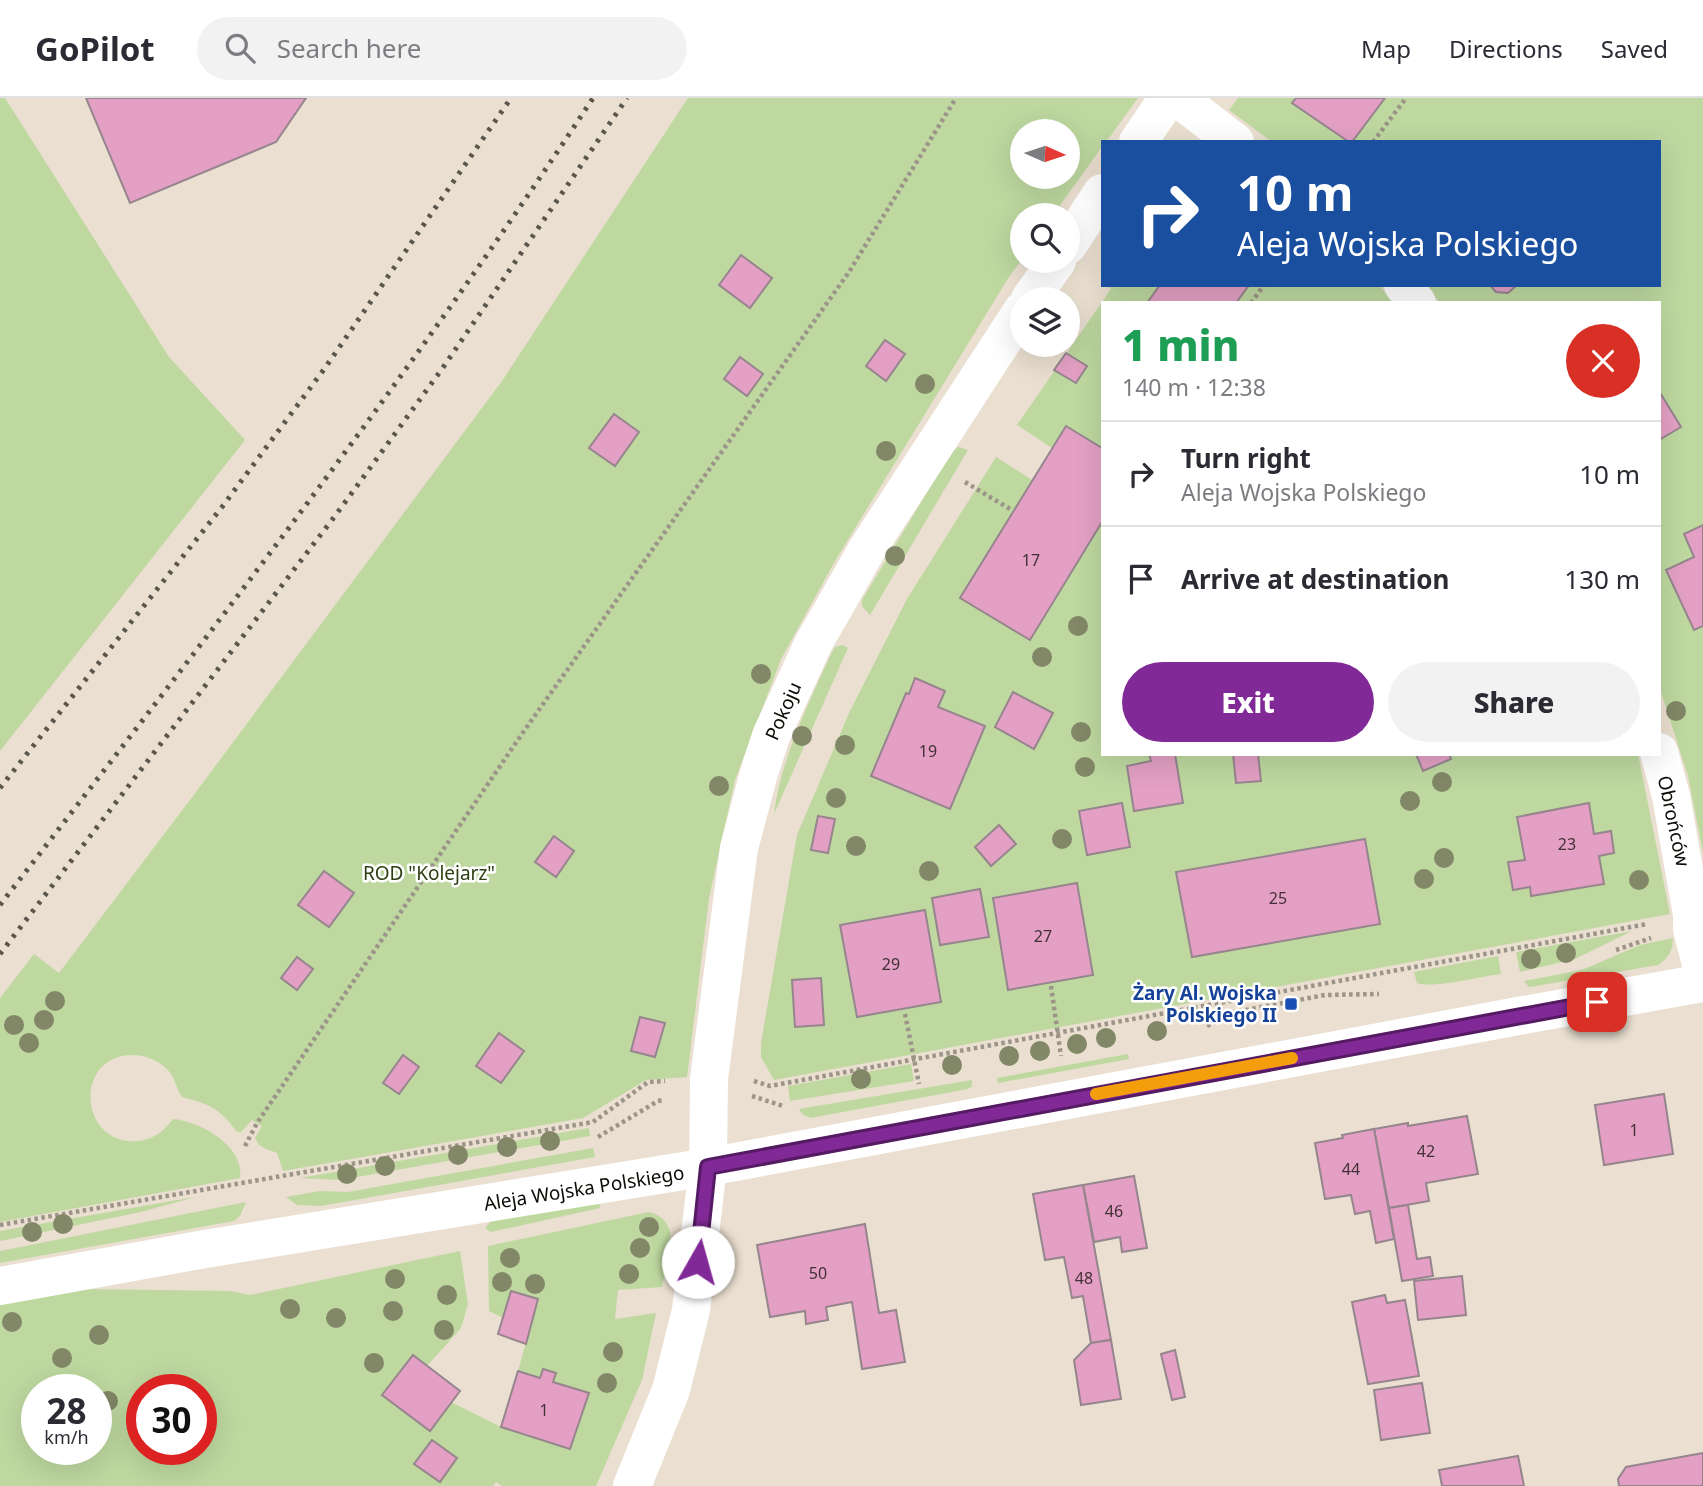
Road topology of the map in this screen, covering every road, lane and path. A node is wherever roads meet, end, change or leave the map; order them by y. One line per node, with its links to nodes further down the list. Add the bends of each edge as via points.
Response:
1 (956, 98): 26 (path, via 849,272 516,742)
2 (1168, 98): 5 (street)
3 (1178, 98): 6 (street)
4 (1406, 98): 7 (path)
5 (1139, 140)
6 (1232, 140)
7 (1374, 140)
8 (1101, 196): 9 (street)
9 (1080, 227)
10 (1405, 287): 11 (street)
11 (1415, 301)
12 (1010, 329): 24 (street, Pokoju, via 866,551 814,642 771,736 739,848)
13 (970, 472): 14 (path, via 964,481)
14 (1010, 509)
15 (1660, 756): 16 (street, Obrońców)
16 (1692, 915): 17 (street, Obrońców); 21 (path)
17 (1703, 972)
18 (1703, 983): 27 (street, Aleja Wojska Polskiego)
19 (1051, 986): 21 (path)
20 (905, 1014): 22 (path)
21 (1057, 1032): 22 (path); 23 (path)
22 (914, 1059): 24 (path, via 771,1086 743,1079); 25 (path)
23 (1062, 1061)
24 (709, 1079): 27 (street, Pokoju); 28 (path, via 648,1082 593,1122)
25 (919, 1085)
26 (245, 1146)
27 (708, 1167): 29 (street, Aleja Wojska Polskiego); 30 (street, Pokoju, via 691,1310)
28 (0, 1225)
29 (0, 1286)
30 (638, 1483)

